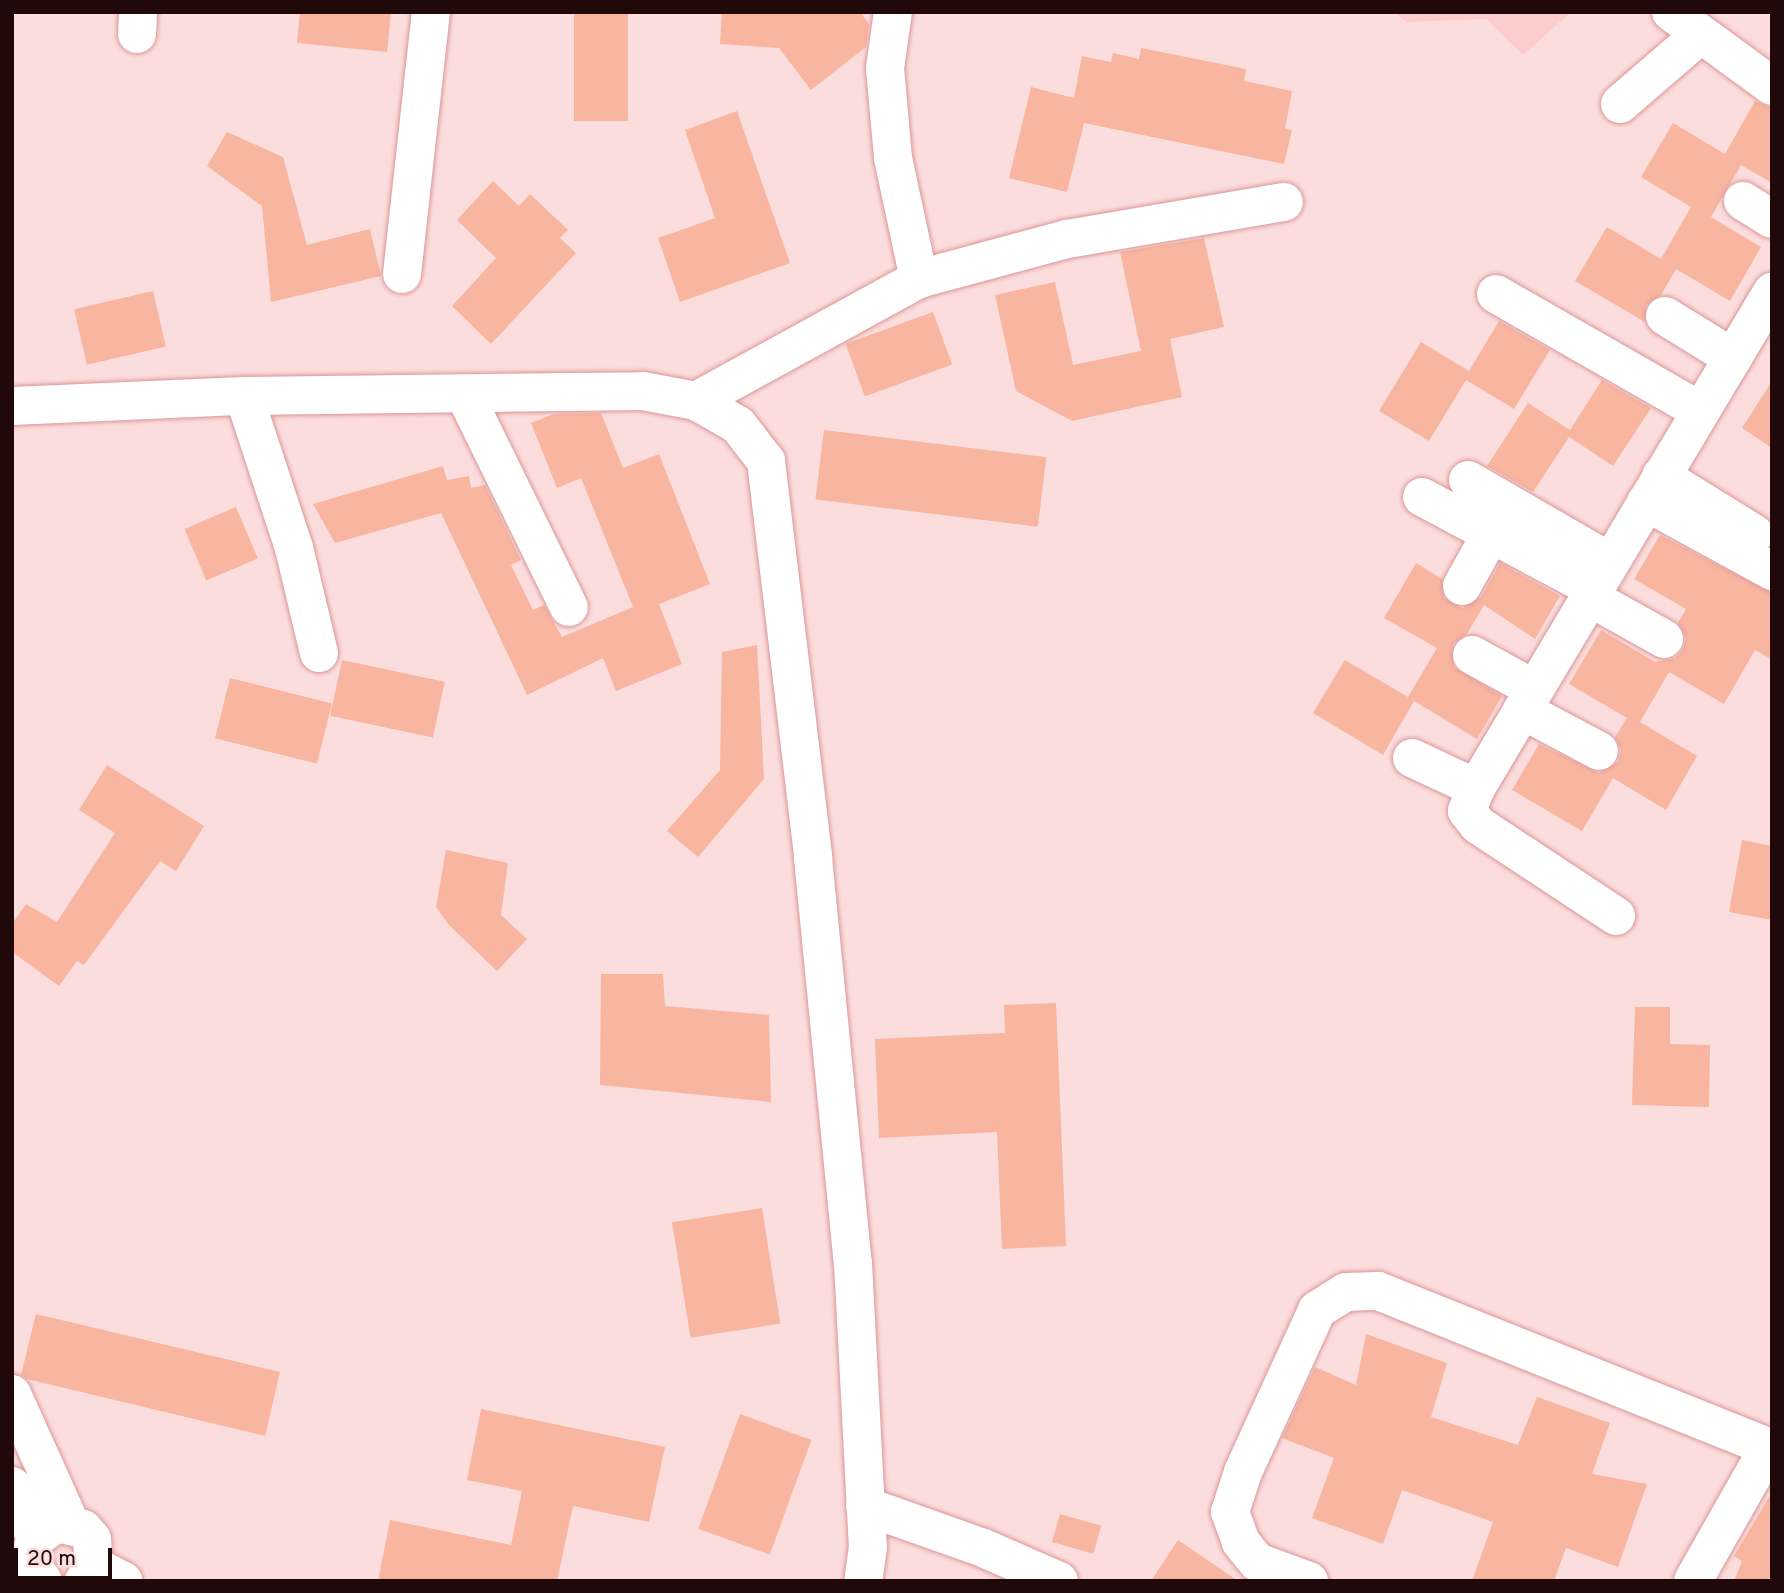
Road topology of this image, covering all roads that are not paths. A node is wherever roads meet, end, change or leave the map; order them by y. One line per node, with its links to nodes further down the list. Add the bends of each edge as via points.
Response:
1 (431, 12): 7 (street)
2 (893, 12): 8 (street, via 885,68 893,158)
3 (1686, 24): 4 (street); 5 (street)
4 (1772, 86)
5 (1620, 104)
6 (1284, 202): 8 (street, via 1067,239)
7 (401, 274)
8 (919, 279): 15 (street)
9 (1496, 294): 17 (street)
10 (1767, 309): 12 (street)
11 (1665, 316): 12 (street)
12 (1732, 358): 17 (street)
13 (465, 395): 14 (street); 15 (street, via 643,391); 26 (street)
14 (244, 396): 16 (street); 28 (street, via 293,548)
15 (696, 401): 38 (street, via 738,425 766,461 813,858 853,1263)
16 (12, 406)
17 (1700, 411): 19 (street)
18 (1468, 480): 24 (street)
19 (1654, 489): 22 (street); 23 (street); 24 (street)
20 (1422, 497): 21 (street)
21 (1491, 534): 24 (street); 25 (street)
22 (1772, 544)
23 (1772, 571)
24 (1598, 583): 27 (street); 30 (street)
25 (1462, 586)
26 (569, 607)
27 (1664, 639)
28 (318, 653)
29 (1472, 655): 30 (street)
30 (1528, 699): 31 (street); 33 (street)
31 (1599, 751)
32 (1412, 758): 33 (street)
33 (1476, 788): 34 (street, via 1467,811 1478,825)
34 (1616, 916)
35 (12, 1394): 39 (street)
36 (1770, 1448): 43 (street, via 1378,1291 1346,1293 1317,1310 1243,1472 1230,1511 1241,1542 1257,1562); 44 (street)
37 (12, 1486): 39 (street)
38 (865, 1506): 41 (street); 42 (street, via 981,1547)
39 (45, 1559): 40 (street, via 92,1539)
40 (100, 1577)
41 (863, 1581)
42 (1059, 1581)
43 (1309, 1581)
44 (1693, 1581)

